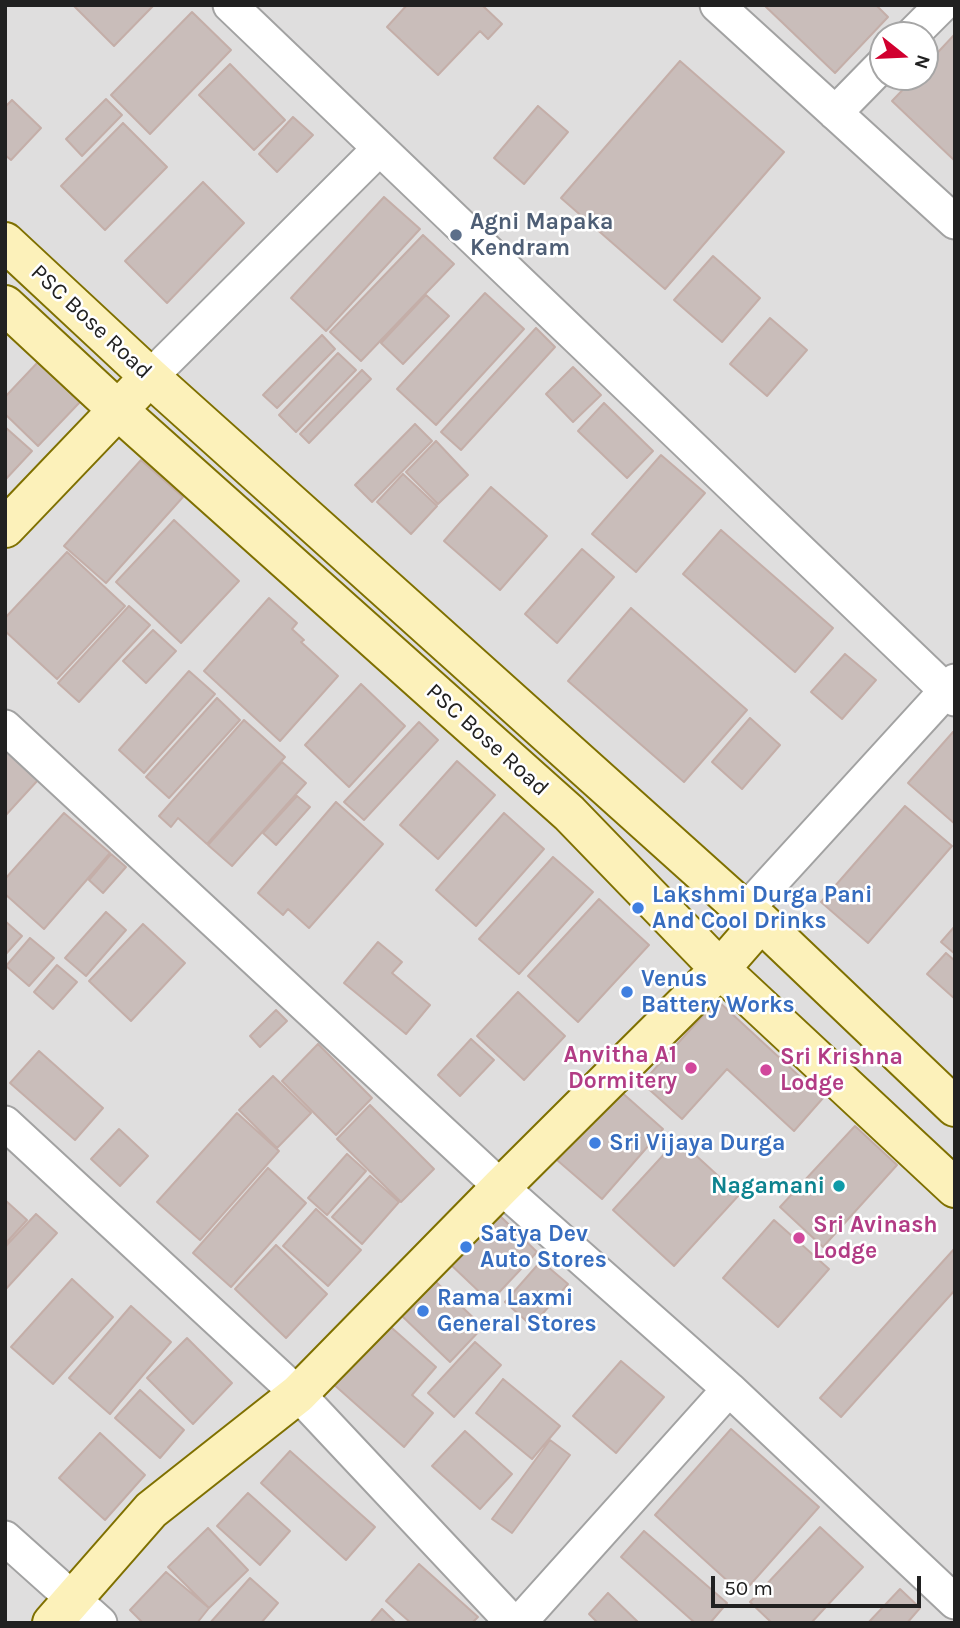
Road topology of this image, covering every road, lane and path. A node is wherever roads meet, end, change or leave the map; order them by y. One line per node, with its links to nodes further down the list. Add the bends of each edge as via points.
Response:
1 (230, 5): 7 (street)
2 (717, 5): 6 (street)
3 (942, 5): 4 (street)
4 (926, 21)
5 (869, 78): 6 (street)
6 (835, 113): 8 (street)
7 (379, 149): 11 (street); 14 (street)
8 (955, 222)
9 (5, 242): 11 (street, PSC Bose Road)
10 (5, 305): 12 (street, PSC Bose Road)
11 (150, 377): 12 (street); 16 (street, PSC Bose Road)
12 (118, 410): 13 (street); 17 (street, PSC Bose Road, via 569,813)
13 (5, 528)
14 (952, 690): 16 (street)
15 (5, 727): 20 (street)
16 (753, 916): 17 (street); 18 (street, PSC Bose Road)
17 (720, 969): 20 (street); 21 (street, PSC Bose Road)
18 (955, 1107)
19 (5, 1123): 23 (street)
20 (501, 1187): 22 (street); 23 (street)
21 (955, 1188)
22 (729, 1389): 25 (street); 28 (street)
23 (298, 1394): 26 (street, via 151,1510); 27 (street)
24 (5, 1538): 26 (street)
25 (955, 1602)
26 (75, 1614)
27 (513, 1623)
28 (519, 1623)

